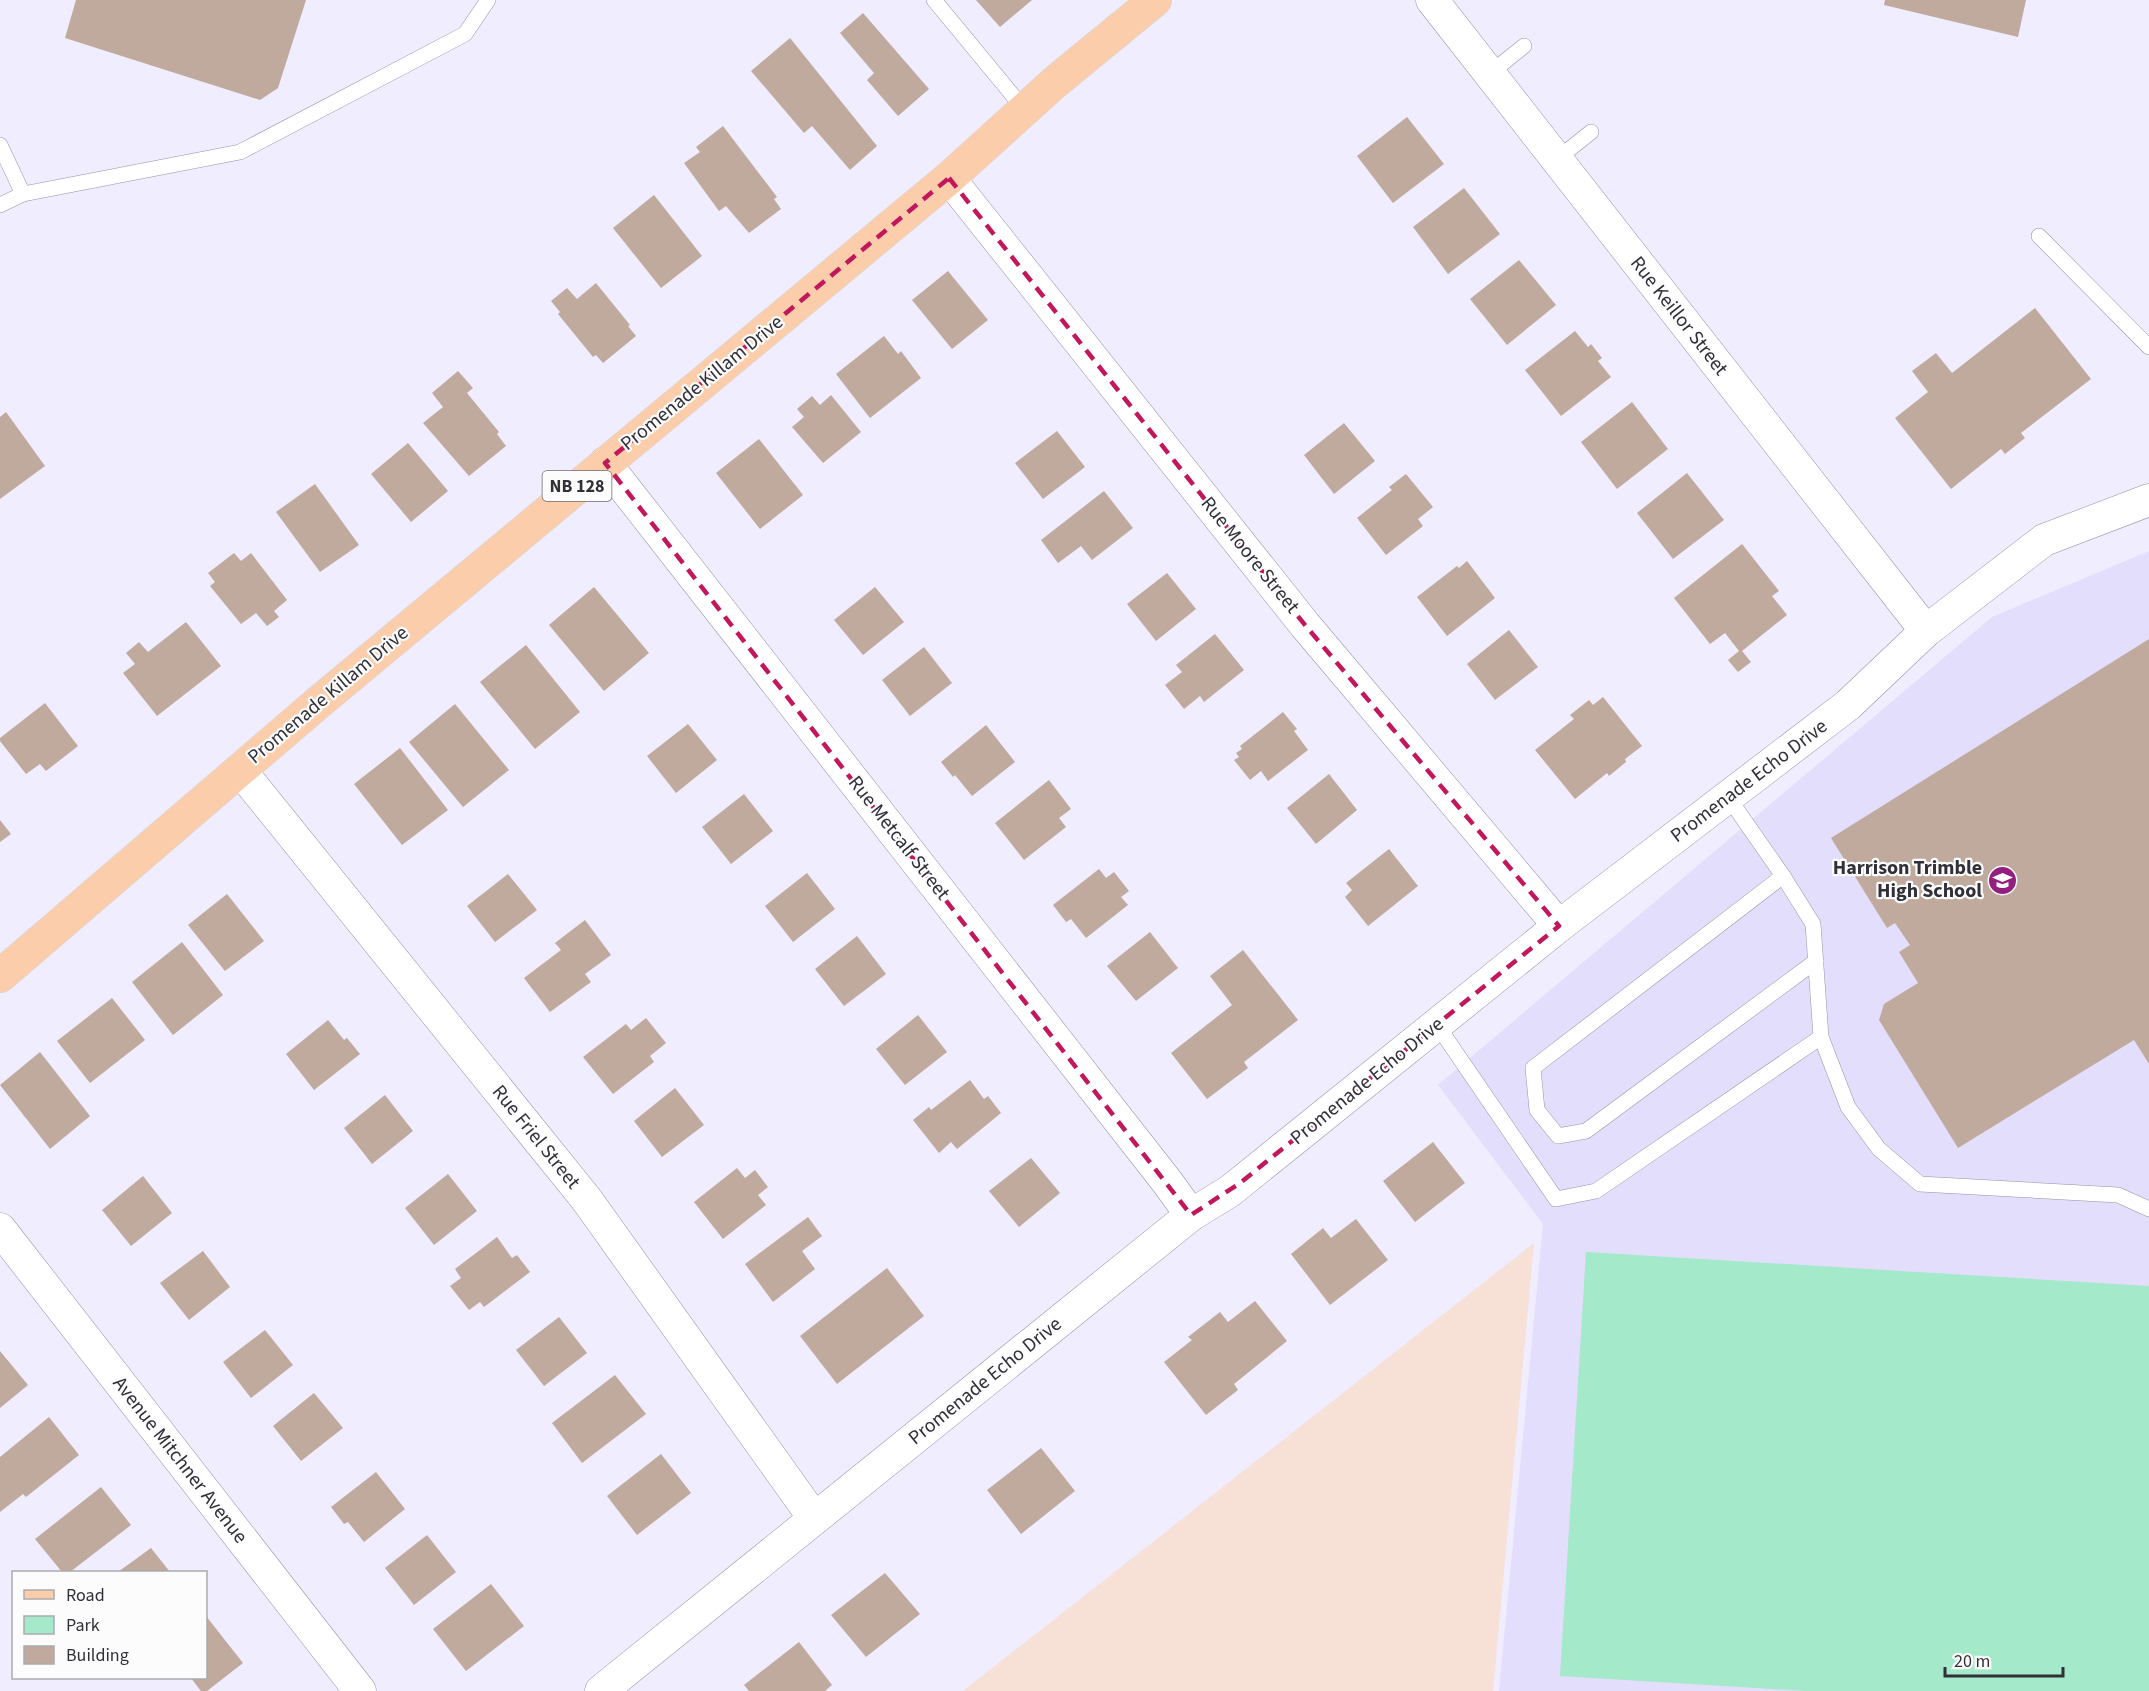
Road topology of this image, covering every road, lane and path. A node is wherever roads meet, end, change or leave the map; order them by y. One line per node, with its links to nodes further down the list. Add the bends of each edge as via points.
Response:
1 (488, 0): 12 (lane, via 465,34 240,152)
2 (934, 0): 7 (lane)
3 (1155, 0): 7 (main road, Promenade Killam Drive / NB 128)
4 (1432, 0): 6 (street, Rue Keillor Street)
5 (1524, 46): 6 (lane)
6 (1490, 74): 10 (street, Rue Keillor Street)
7 (1024, 109): 11 (main road, Promenade Killam Drive / NB 128)
8 (1591, 132): 10 (lane)
9 (0, 145): 12 (lane)
10 (1556, 160): 18 (street, Rue Keillor Street)
11 (949, 178): 16 (main road, Promenade Killam Drive / NB 128); 22 (street, Rue Moore Street, via 1305,625)
12 (23, 194): 13 (lane)
13 (0, 205)
14 (2039, 236): 15 (lane)
15 (2149, 347)
16 (605, 463): 19 (main road, Promenade Killam Drive / NB 128); 28 (street, Rue Metcalf Street)
17 (2149, 500): 18 (street, Promenade Echo Drive, via 2044,540)
18 (1926, 631): 20 (street, Promenade Echo Drive, via 1848,705)
19 (240, 770): 24 (main road, Promenade Killam Drive / NB 128); 30 (street, Rue Friel Street, via 587,1200)
20 (1728, 797): 21 (lane); 22 (street, Promenade Echo Drive)
21 (1783, 876): 23 (lane, via 1814,924); 23 (lane, via 1533,1068 1537,1110 1558,1136 1586,1131)
22 (1559, 926): 25 (street, Promenade Echo Drive)
23 (1816, 961): 26 (lane)
24 (0, 976)
25 (1437, 1025): 26 (lane, via 1556,1199 1596,1191); 28 (street, Promenade Echo Drive, via 1240,1183)
26 (1821, 1037): 27 (lane, via 1848,1107 1879,1149 1920,1184 2118,1195)
27 (2149, 1209)
28 (1191, 1215): 30 (street, Promenade Echo Drive)
29 (0, 1229): 31 (street, Avenue Mitchner Avenue)
30 (814, 1518): 32 (street, Promenade Echo Drive)
31 (360, 1691)
32 (601, 1691)

